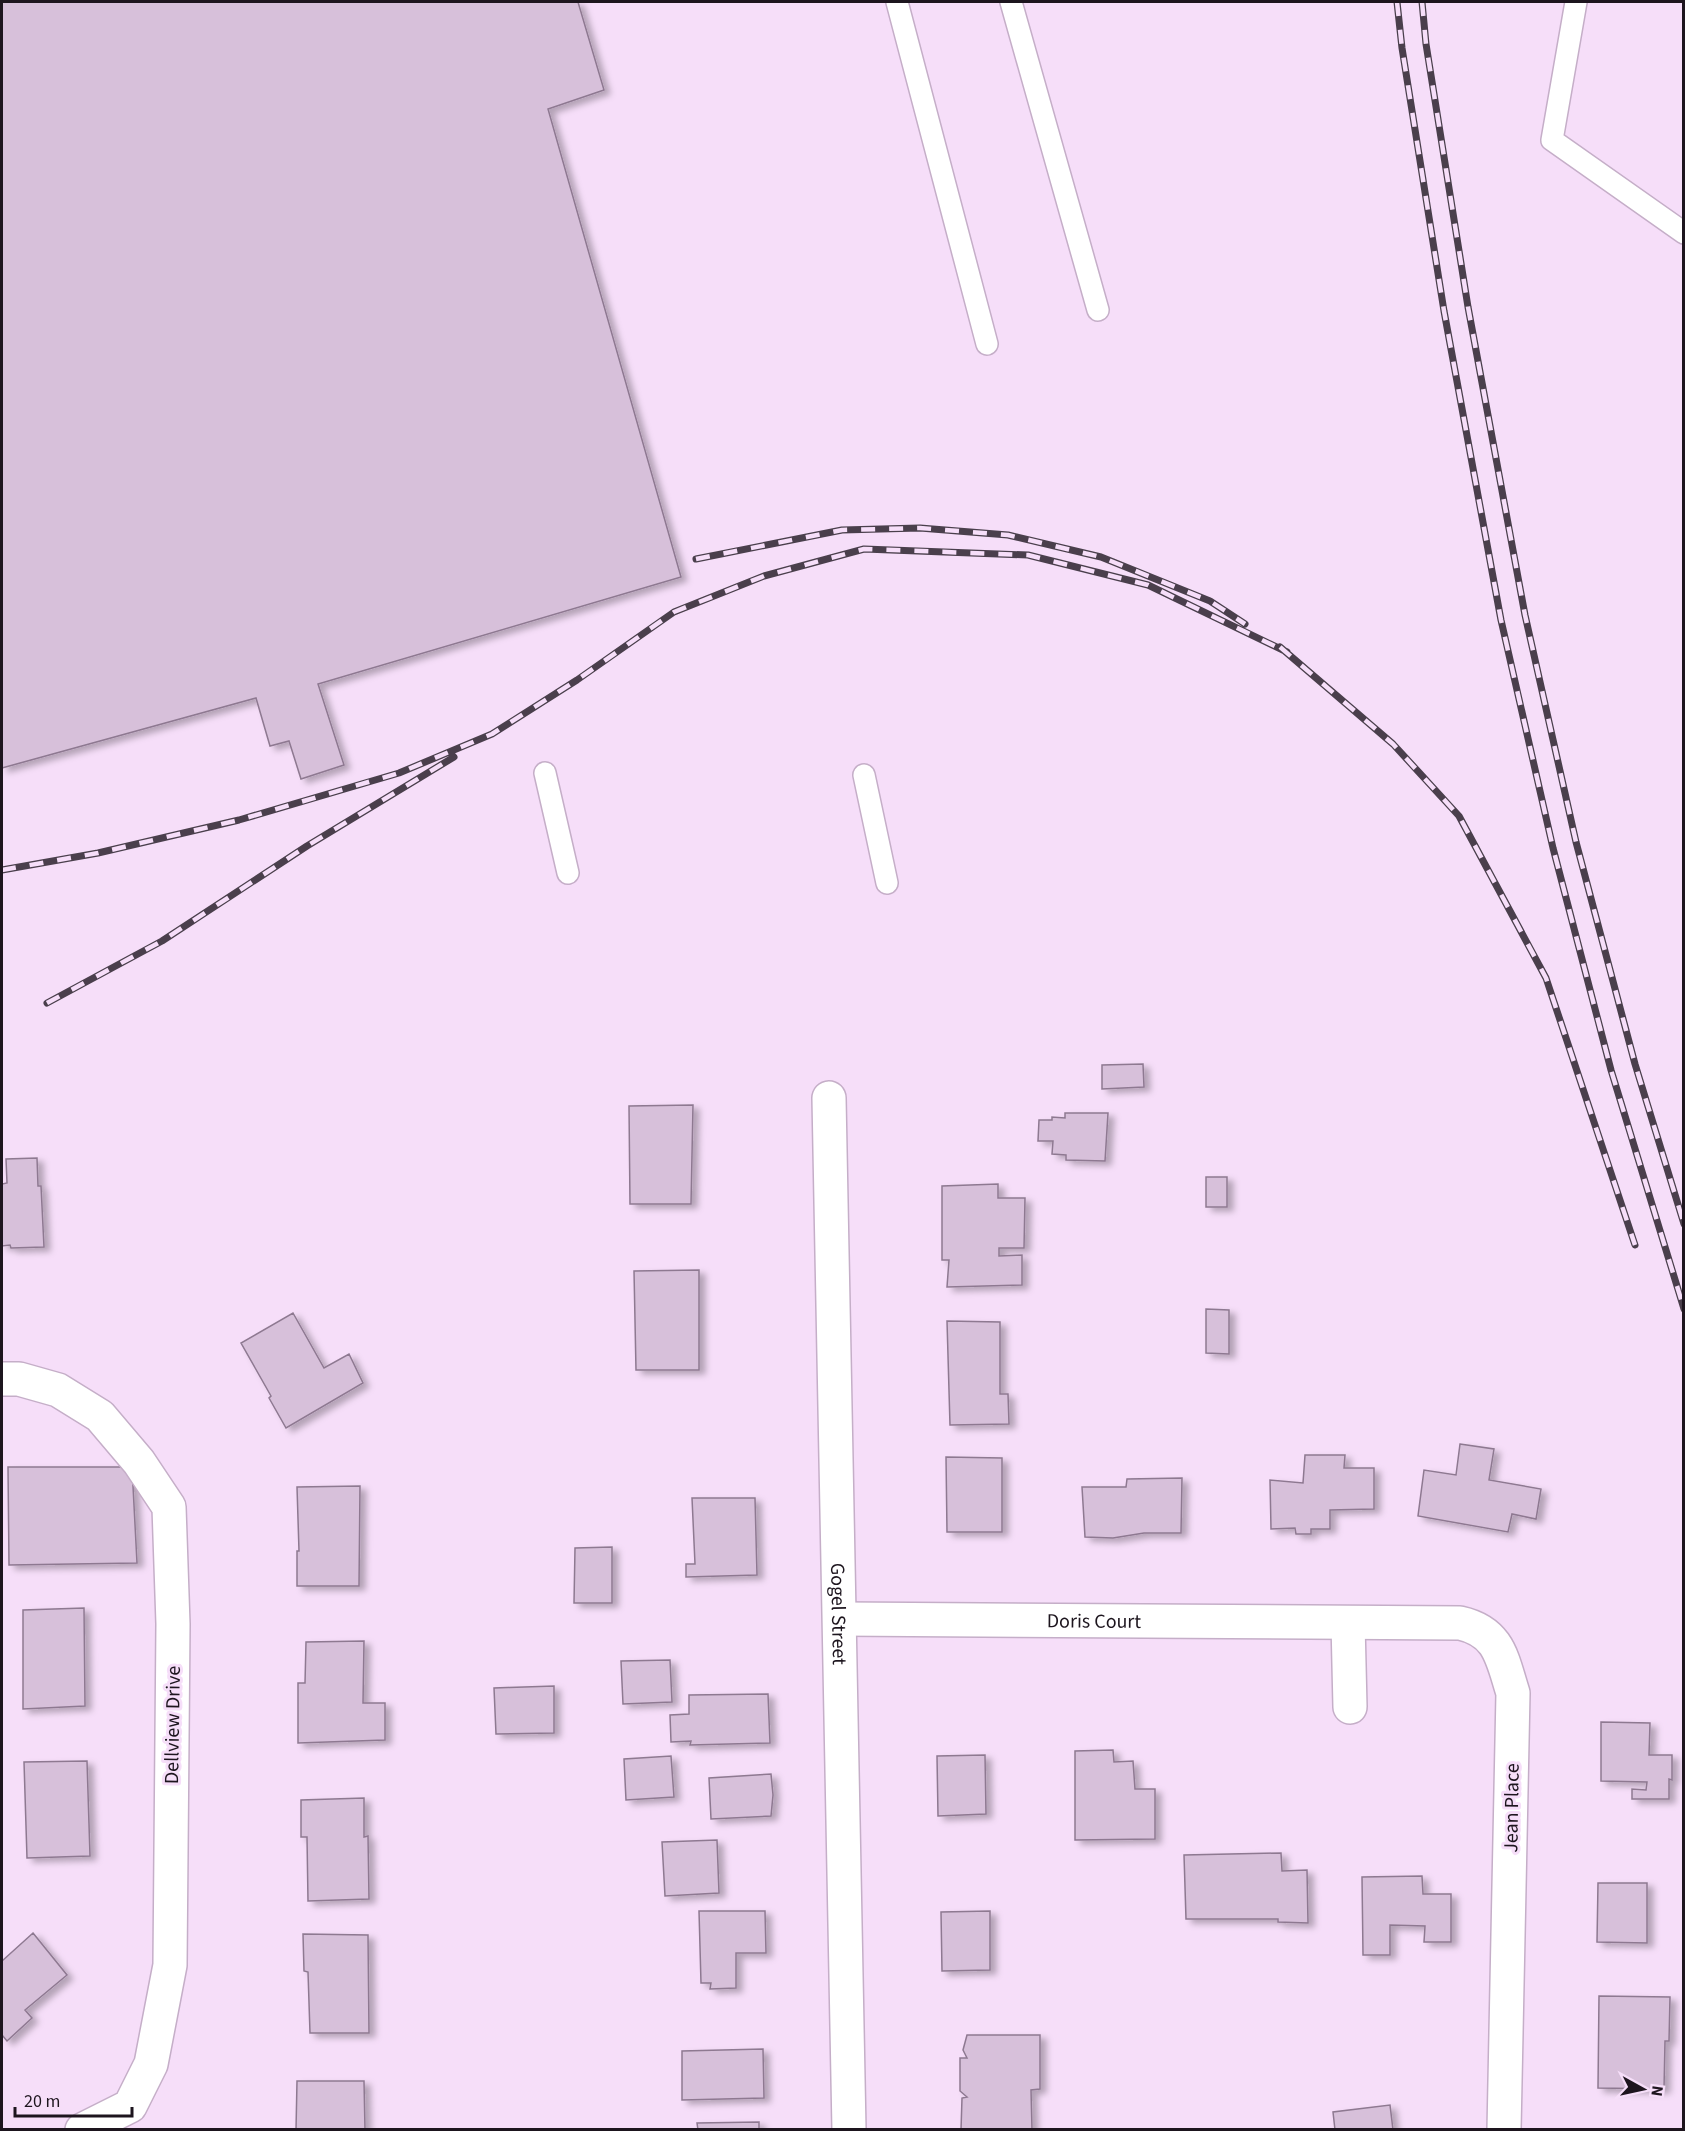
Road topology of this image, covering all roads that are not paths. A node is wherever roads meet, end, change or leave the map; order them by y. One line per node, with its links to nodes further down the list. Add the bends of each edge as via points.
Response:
1 (897, 2): 6 (lane)
2 (1011, 2): 5 (lane)
3 (1576, 2): 4 (lane, via 1552,140)
4 (1683, 233)
5 (1098, 310)
6 (987, 344)
7 (545, 773): 9 (lane)
8 (864, 775): 10 (lane)
9 (568, 873)
10 (887, 883)
11 (829, 1098): 13 (street, Gogel Street)
12 (2, 1379): 16 (street, Dellview Drive, via 19,1379 58,1390 100,1416 139,1462 169,1507 173,1624 170,1965 151,2064 129,2106)
13 (840, 1619): 14 (street, Doris Court); 17 (street, Gogel Street)
14 (1348, 1623): 15 (street); 18 (street, Jean Place, via 1460,1623 1477,1627 1489,1636 1503,1659 1513,1710)
15 (1350, 1707)
16 (82, 2130)
17 (849, 2130)
18 (1504, 2130)

